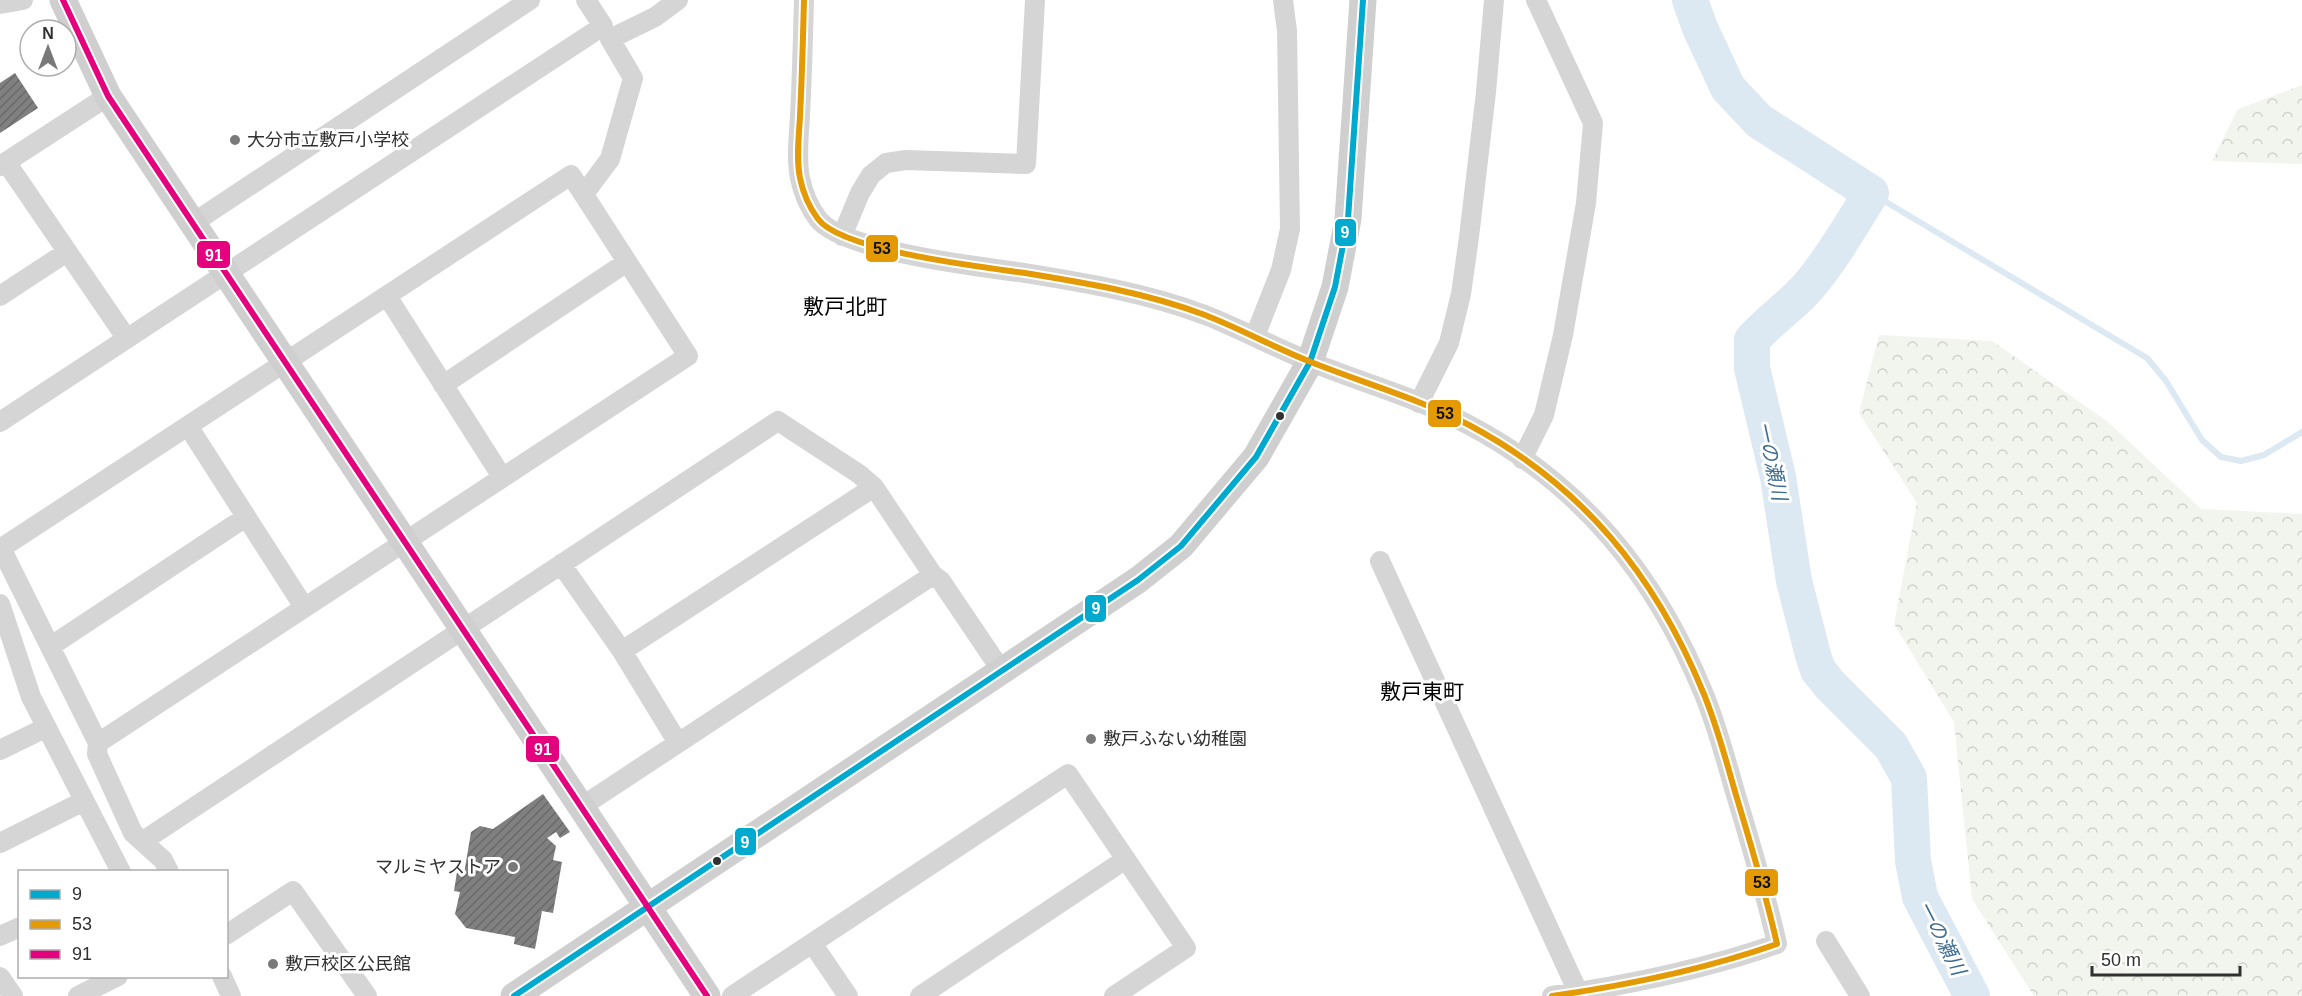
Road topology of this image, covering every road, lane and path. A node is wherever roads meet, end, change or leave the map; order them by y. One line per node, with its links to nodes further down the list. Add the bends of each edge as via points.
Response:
1 (23, 0): 12 (street)
2 (63, 0): 13 (street)
3 (530, 0): 16 (street)
4 (586, 0): 20 (street, via 603,26)
5 (678, 0): 15 (street, via 655,17 610,39 633,78 610,159)
6 (804, 0): 17 (street, via 800,176 806,201 821,223)
7 (1035, 0): 17 (street, via 1026,164 906,160 886,163 860,193)
8 (1283, 0): 23 (street, via 1287,31 1290,229 1281,270)
9 (1363, 0): 26 (street, via 1348,219 1335,287)
10 (1494, 0): 28 (street, via 1461,294 1449,343)
11 (1536, 0): 31 (street, via 1593,123 1586,203 1563,335 1544,415)
12 (0, 4)
13 (108, 96): 14 (street); 16 (street)
14 (3, 164): 18 (street)
15 (584, 194): 19 (street); 22 (street, via 572,175)
16 (193, 223): 20 (street)
17 (842, 236): 23 (street, via 942,261 1155,298)
18 (67, 252): 21 (street); 24 (street)
19 (627, 262): 27 (street); 32 (street, via 688,356)
20 (226, 273): 24 (street); 25 (street)
21 (0, 296)
22 (387, 296): 25 (street); 27 (street)
23 (1255, 336): 26 (street)
24 (127, 339): 29 (street)
25 (285, 362): 30 (street); 35 (street)
26 (1310, 362): 28 (street); 57 (street, via 1256,457 1181,546 1138,580)
27 (444, 385): 32 (street)
28 (1419, 403): 31 (street, via 1467,424)
29 (0, 422)
30 (188, 426): 34 (street); 36 (street)
31 (1522, 459): 66 (street, via 1561,488 1626,554 1657,598 1681,643 1718,736 1767,896 1777,944 1674,974)
32 (502, 477): 35 (street)
33 (874, 487): 38 (street, via 778,421); 39 (street); 44 (street)
34 (246, 517): 41 (street); 43 (street)
35 (404, 542): 41 (street); 42 (street)
36 (1, 549): 43 (street)
37 (1380, 561): 66 (street)
38 (561, 564): 42 (street); 44 (street)
39 (933, 574): 45 (street); 48 (street)
40 (0, 604): 46 (street, via 25,682)
41 (304, 608): 47 (street)
42 (463, 629): 51 (street); 52 (street)
43 (51, 646): 47 (street)
44 (622, 651): 48 (street)
45 (995, 661)
46 (45, 728): 49 (street); 50 (street)
47 (98, 742): 52 (street, via 97,754 133,833)
48 (678, 743): 51 (street)
49 (0, 750)
50 (84, 801): 53 (street); 55 (street)
51 (581, 807): 57 (street)
52 (143, 841): 56 (street)
53 (0, 843)
54 (1126, 859): 62 (street, via 1068,774); 75 (street); 76 (street, via 1186,948)
55 (120, 870)
56 (168, 870)
57 (648, 908): 71 (street); 72 (street)
58 (18, 928): 60 (street)
59 (228, 934): 70 (street, via 292,891)
60 (0, 936)
61 (1826, 941): 78 (street)
62 (812, 942): 73 (street); 74 (street)
63 (0, 977): 67 (street)
64 (114, 978): 68 (street)
65 (223, 978): 69 (street)
66 (1578, 992): 77 (street)
67 (13, 996)
68 (78, 996)
69 (231, 996)
70 (367, 996)
71 (514, 996)
72 (707, 996)
73 (732, 996)
74 (848, 996)
75 (920, 996)
76 (1114, 996)
77 (1552, 996)
78 (1860, 996)

